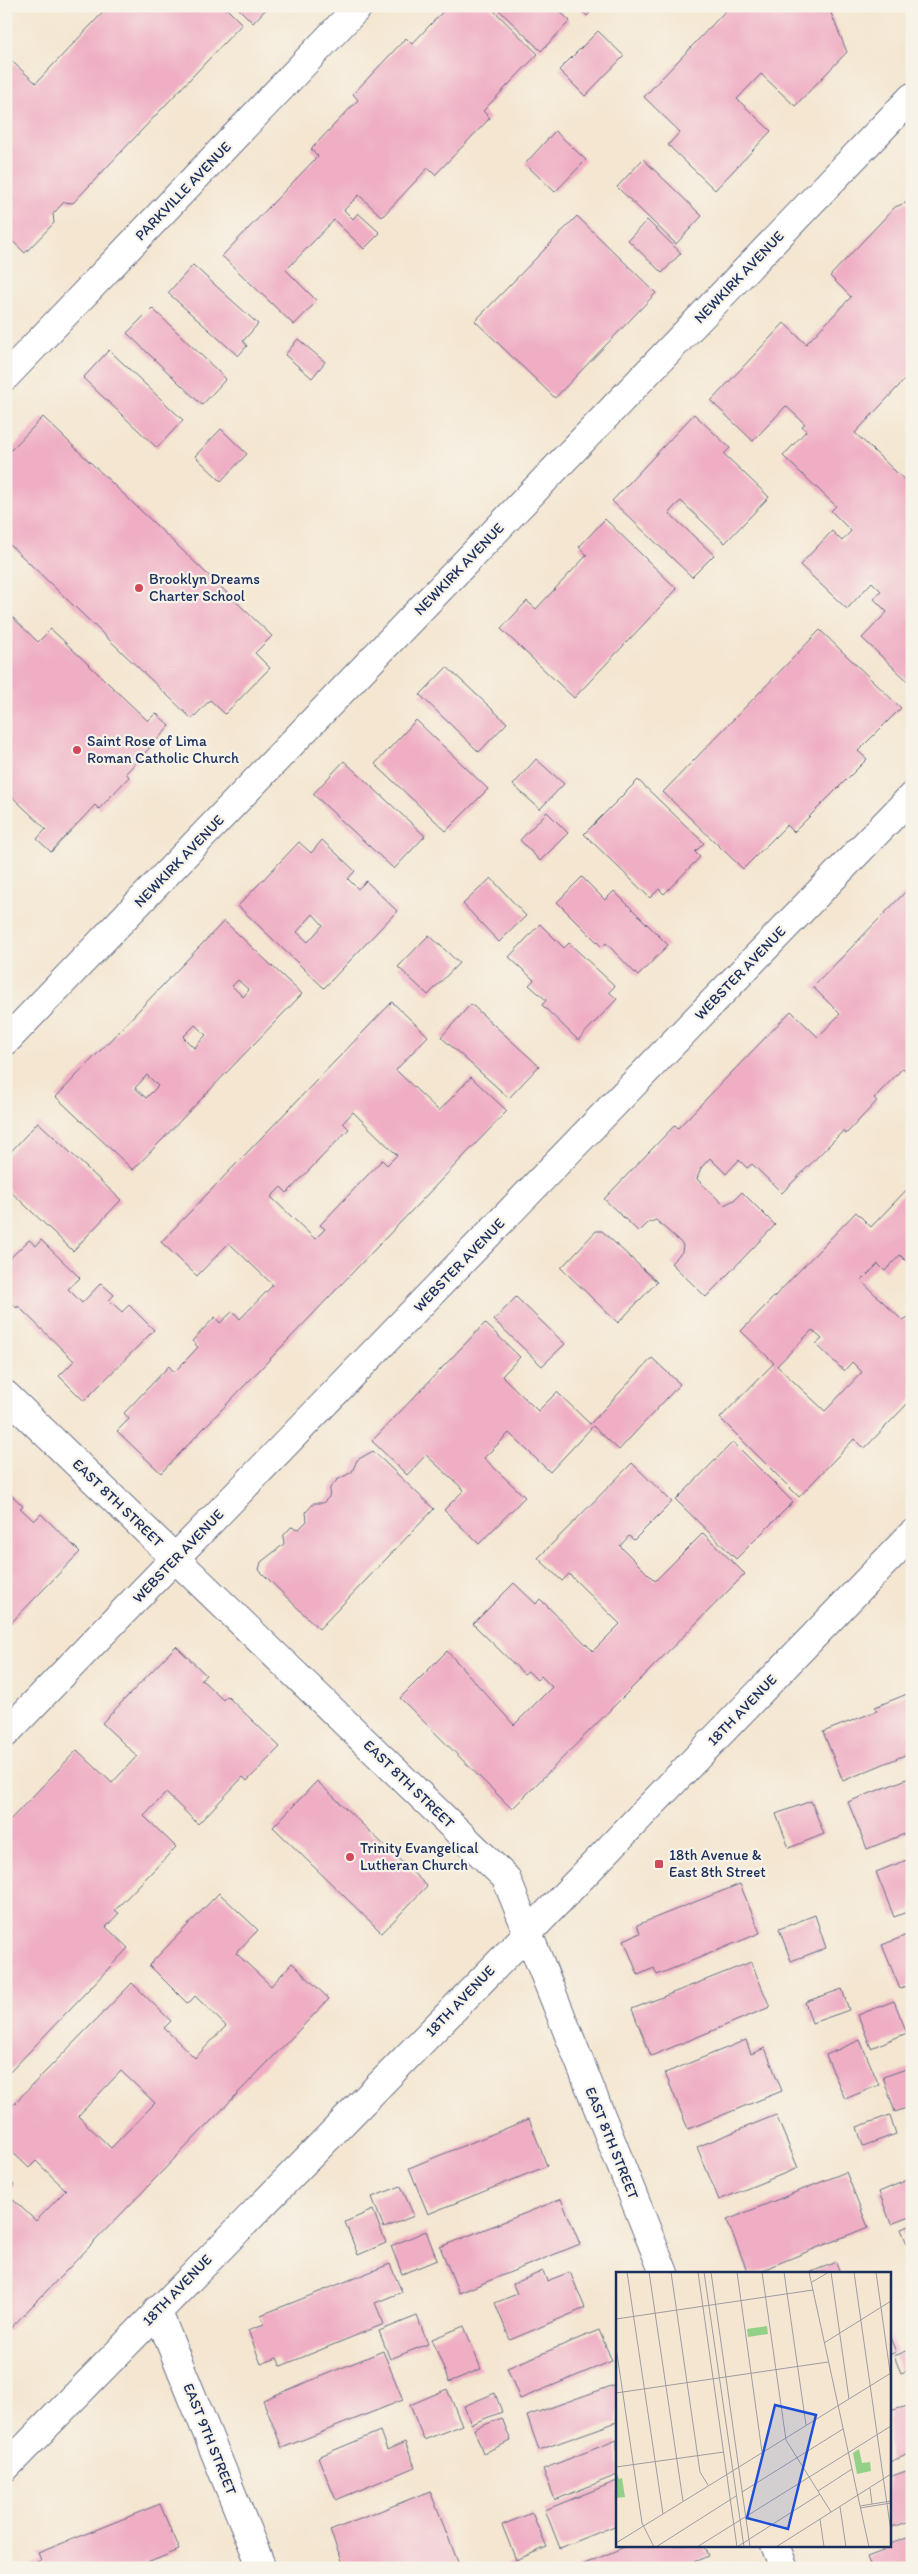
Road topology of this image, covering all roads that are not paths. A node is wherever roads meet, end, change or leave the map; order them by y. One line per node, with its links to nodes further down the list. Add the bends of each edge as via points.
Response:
1 (359, 6): 3 (street, PARKVILLE AVENUE)
2 (912, 98): 5 (street, NEWKIRK AVENUE)
3 (6, 376)
4 (912, 796): 8 (street, WEBSTER AVENUE)
5 (6, 1041)
6 (6, 1395): 8 (street, EAST 8TH STREET)
7 (912, 1534): 10 (street, 18TH AVENUE)
8 (175, 1558): 9 (street, WEBSTER AVENUE); 10 (street, EAST 8TH STREET, via 506,1878)
9 (6, 1734)
10 (527, 1934): 11 (street, EAST 8TH STREET); 12 (street, 18TH AVENUE)
11 (664, 2272)
12 (157, 2310): 13 (street, 18TH AVENUE); 15 (street, EAST 9TH STREET)
13 (6, 2466)
14 (775, 2546): 16 (street)
15 (262, 2568)
16 (784, 2568)

